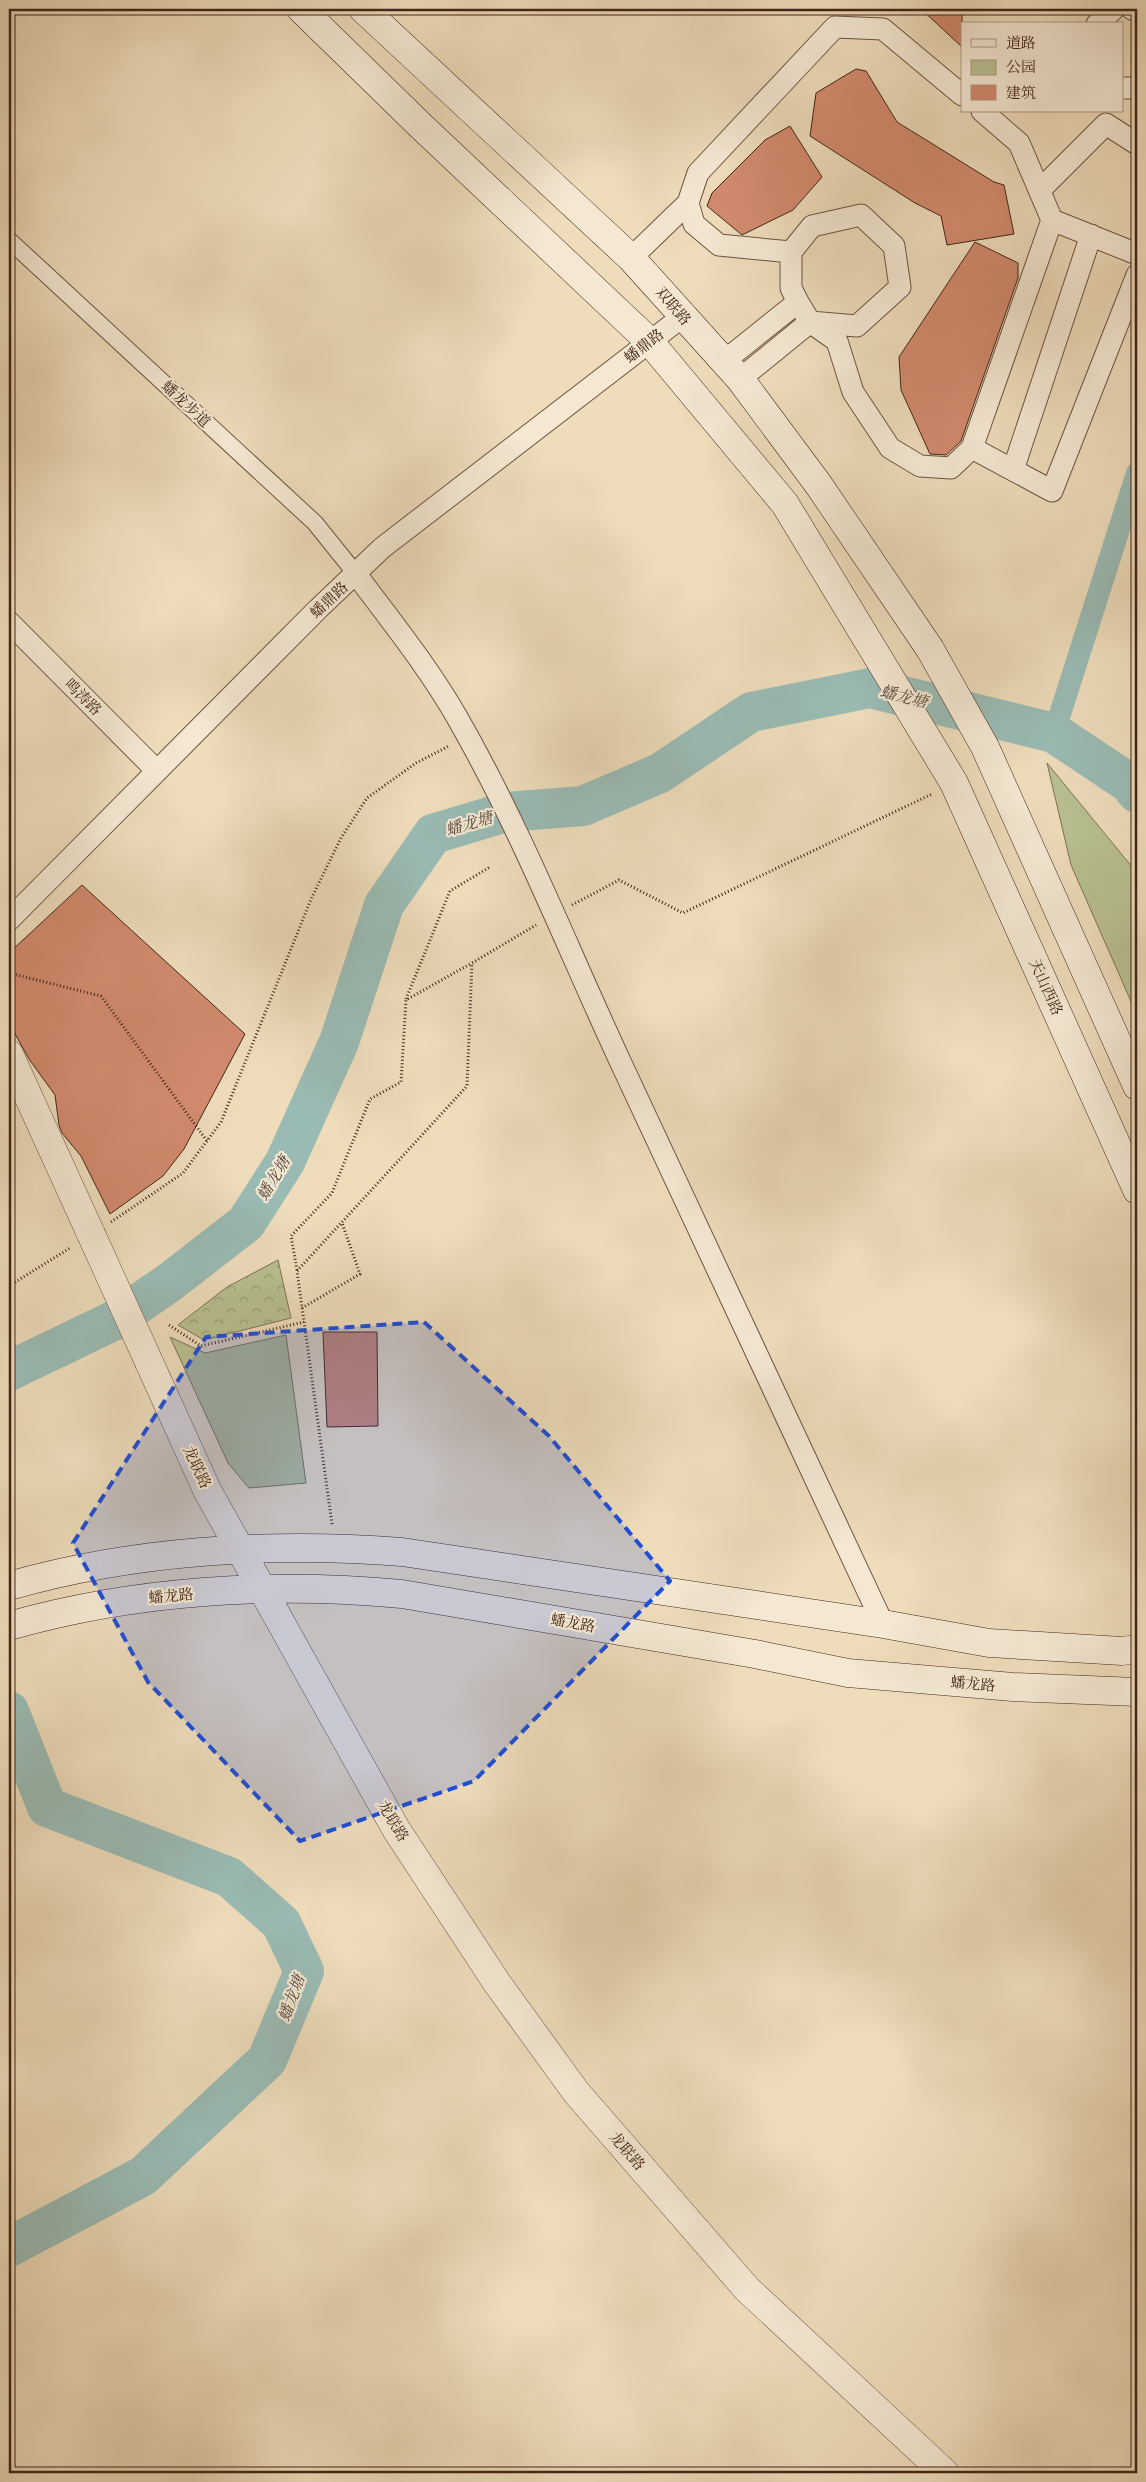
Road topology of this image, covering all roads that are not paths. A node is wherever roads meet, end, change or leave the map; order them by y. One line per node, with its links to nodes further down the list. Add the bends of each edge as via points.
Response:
1 (301, 9): 26 (main road, 天山西路, via 420,126)
2 (363, 9): 21 (main road, 双联路)
3 (1114, 9): 7 (street)
4 (1132, 9): 5 (street)
5 (1137, 11)
6 (855, 18): 10 (street, via 883,29); 15 (street, via 835,27 698,174)
7 (1099, 22)
8 (1124, 88): 9 (street)
9 (1137, 88)
10 (961, 94)
11 (983, 112): 14 (street, via 1019,142)
12 (1108, 118): 13 (street); 14 (street)
13 (1137, 144)
14 (1040, 190): 16 (street)
15 (688, 203): 19 (street, via 694,224 719,245); 21 (street)
16 (1052, 220): 17 (street); 28 (street)
17 (1091, 235): 20 (street); 29 (street)
18 (9, 240): 30 (street, 蟠龙步道, via 315,523)
19 (791, 252): 23 (street, via 791,288); 25 (street, via 812,226 861,215 894,246 900,288 857,326)
20 (1137, 254)
21 (631, 258): 24 (main road, 双联路)
22 (1137, 275): 29 (street, via 1052,491)
23 (798, 302): 25 (street); 27 (street)
24 (682, 317): 26 (street, 蟠鼎路); 27 (main road, 双联路)
25 (810, 322): 27 (street); 28 (street, via 837,341 853,392 890,448 920,466 951,468)
26 (650, 342): 30 (street, 蟠鼎路, via 382,548); 36 (main road, 天山西路, via 785,504 954,783)
27 (731, 371): 35 (main road, 双联路, via 818,484 930,649 985,747)
28 (972, 448): 29 (street)
29 (1013, 470)
30 (356, 574): 32 (street, 蟠鼎路); 41 (street, via 400,632 471,742 540,882)
31 (9, 622): 32 (street, 鸣涛路)
32 (157, 771): 33 (street, 蟠鼎路)
33 (9, 920)
34 (9, 1054): 37 (main road, 龙联路, bridge, via 207,1490)
35 (1137, 1086)
36 (1137, 1190)
37 (240, 1551): 38 (main road, via 139,1558); 39 (main road, 龙联路); 41 (main road, via 335,1547 402,1552)
38 (12, 1585)
39 (261, 1588): 40 (main road, 蟠龙路, via 132,1600); 43 (main road, 蟠龙路, via 347,1589 402,1594 848,1673 1012,1687); 44 (main road, 龙联路, via 396,1829 497,1983 576,2092 748,2289)
40 (21, 1622)
41 (883, 1624): 42 (main road, via 989,1643 1122,1651)
42 (1137, 1649)
43 (1137, 1692)
44 (945, 2473)

